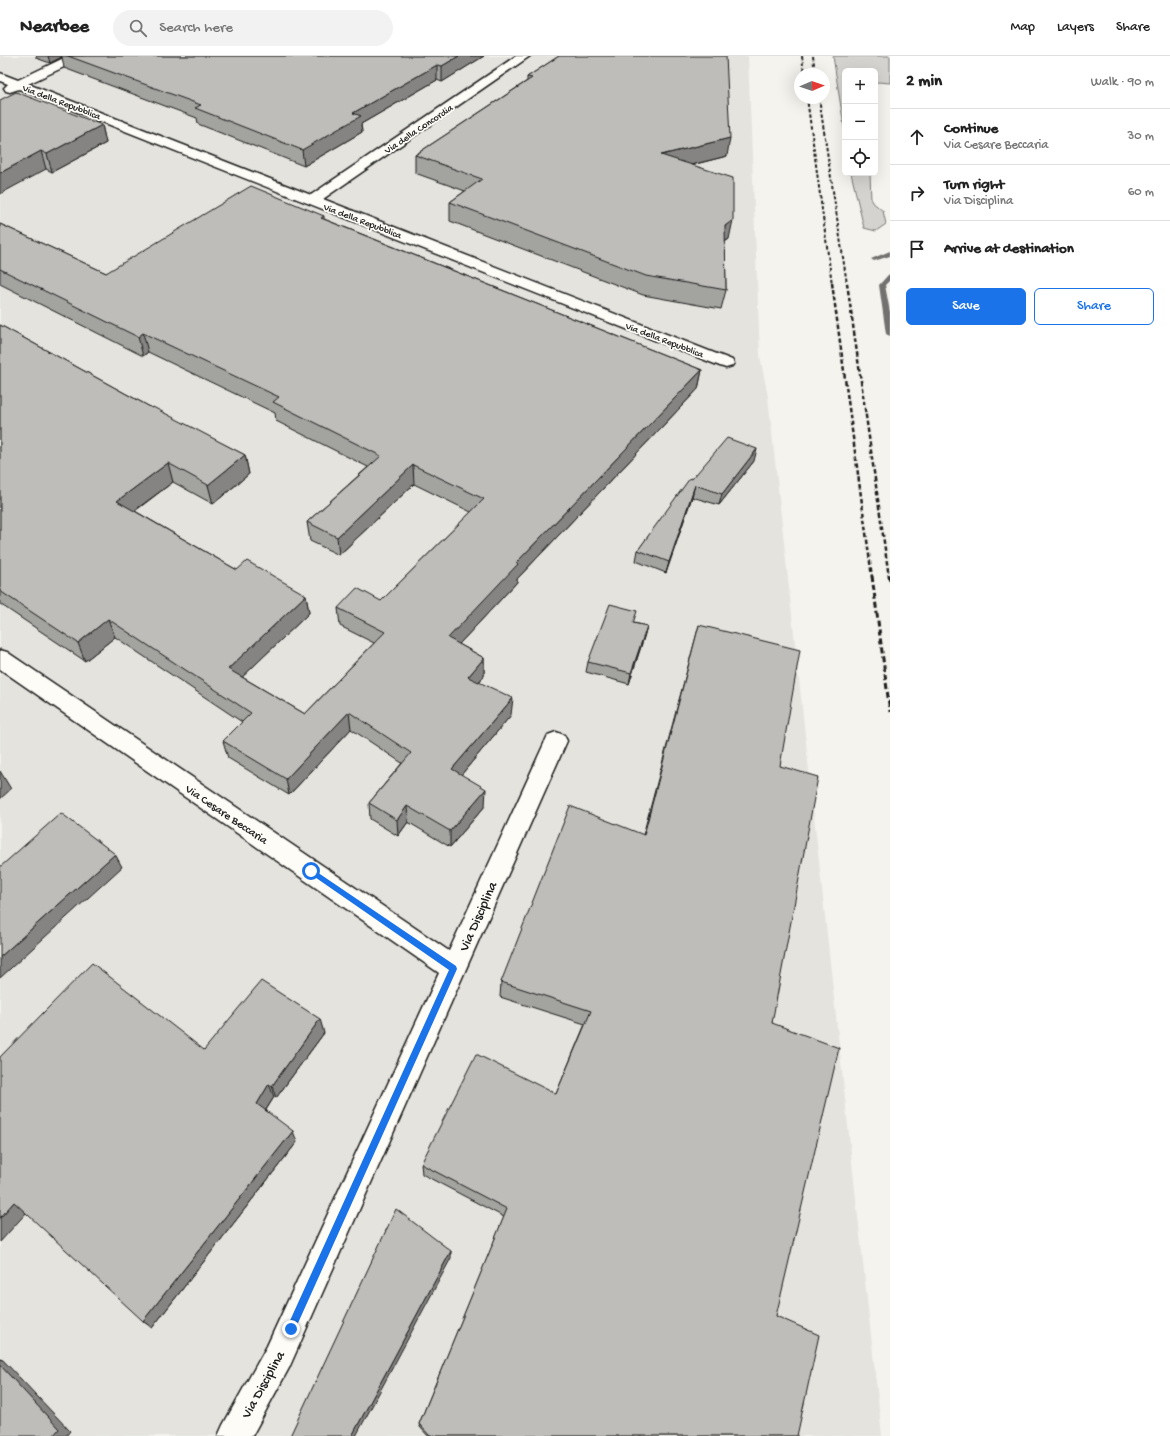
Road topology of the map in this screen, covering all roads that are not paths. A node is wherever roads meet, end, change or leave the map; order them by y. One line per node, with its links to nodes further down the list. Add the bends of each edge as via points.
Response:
1 (77, 56): 4 (street)
2 (524, 56): 6 (street, Via della Concordia)
3 (0, 77): 4 (street, Via della Repubblica)
4 (18, 84): 5 (street); 6 (street, Via della Repubblica)
5 (0, 92)
6 (313, 200): 7 (street, Via della Repubblica)
7 (726, 363)
8 (0, 658): 10 (street, Via Cesare Beccaria)
9 (556, 741): 10 (street, Via Disciplina)
10 (454, 969): 11 (street, Via Disciplina, via 278,1357)
11 (234, 1436)

